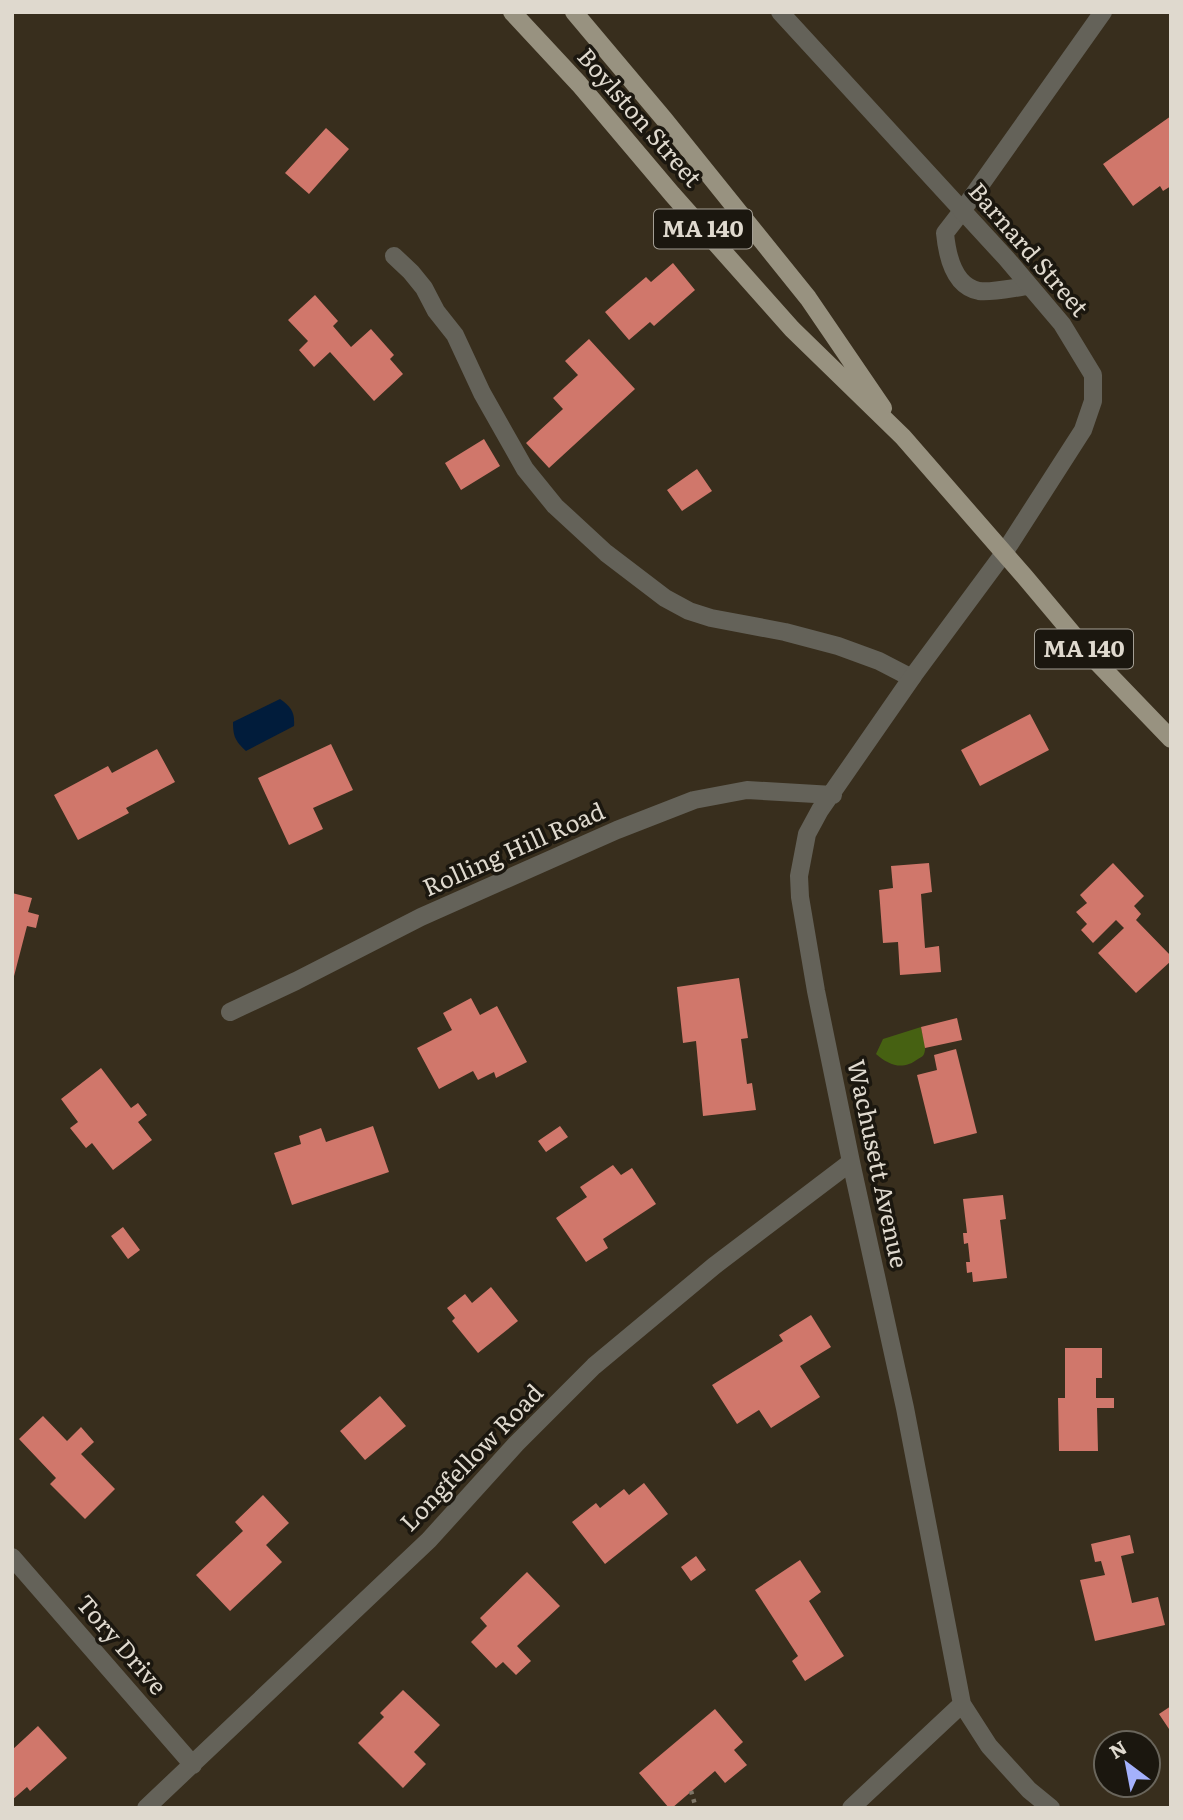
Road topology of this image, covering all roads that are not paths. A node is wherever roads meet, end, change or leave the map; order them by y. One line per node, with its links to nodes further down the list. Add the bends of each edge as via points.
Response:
1 (512, 12): 8 (main road, Boylston Street / MA 140, via 792,329)
2 (574, 12): 8 (main road, Boylston Street / MA 140, via 808,298)
3 (780, 12): 5 (street, Barnard Street)
4 (1104, 12): 5 (street)
5 (962, 211): 7 (street, Barnard Street); 7 (street, via 945,233 947,257 962,281 979,291)
6 (394, 256): 10 (street, via 425,288 455,335 525,469 561,513 606,553 664,598 689,611 828,643)
7 (1030, 286): 9 (street, Barnard Street, via 1062,324 1093,375 1093,401 1083,430)
8 (902, 437): 9 (main road, Boylston Street / MA 140)
9 (1004, 553): 10 (street, Wachusett Avenue); 11 (main road, Boylston Street / MA 140, via 1119,688)
10 (913, 676): 12 (street, Wachusett Avenue)
11 (1171, 739)
12 (833, 795): 13 (street, Rolling Hill Road, via 747,790 694,800 417,919); 14 (street, Wachusett Avenue, via 807,834 799,886)
13 (230, 1012)
14 (850, 1163): 16 (street, Wachusett Avenue, via 905,1408); 17 (street, Longfellow Road, via 714,1266 594,1366 429,1540)
15 (12, 1557): 17 (street, Tory Drive)
16 (962, 1704): 19 (street); 20 (street, Wachusett Avenue, via 989,1746)
17 (193, 1765): 18 (street, Longfellow Road)
18 (146, 1808)
19 (851, 1808)
20 (1051, 1808)

